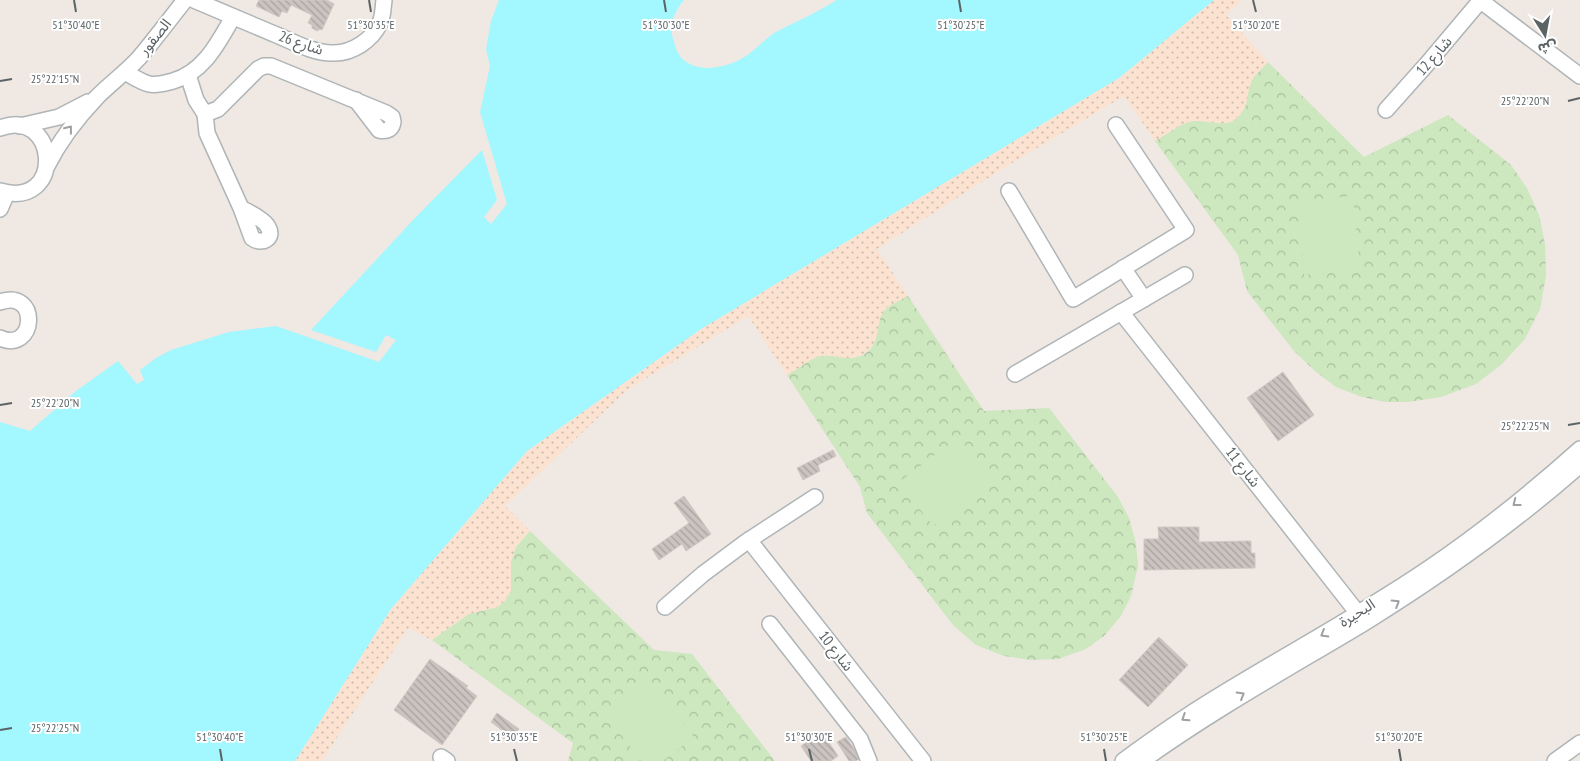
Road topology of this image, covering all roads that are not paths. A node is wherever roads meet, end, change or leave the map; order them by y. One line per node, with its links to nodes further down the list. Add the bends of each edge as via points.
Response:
1 (185, 0): 6 (street, الصقور)
2 (194, 0): 5 (street, شارع 26)
3 (384, 0): 5 (street, شارع 26, via 380,23 369,38 351,50 334,54 302,45)
4 (1481, 0): 8 (street, شارع 12); 11 (street, شارع 12)
5 (233, 17): 7 (street, via 206,60)
6 (125, 72): 7 (street, via 153,85); 9 (street, الصقور)
7 (188, 74): 12 (street, via 196,100)
8 (1580, 76)
9 (98, 96): 14 (street, الصقور, via 59,117); 16 (street, الصقور, one-way to 9, via 62,138)
10 (356, 100): 12 (street, via 264,66 218,109)
11 (1386, 110)
12 (205, 114): 19 (street, via 207,133)
13 (1116, 125): 21 (street, via 1186,230)
14 (20, 126): 15 (street, الصقور); 16 (street, via 34,132 44,144)
15 (0, 128)
16 (47, 166): 18 (street, الصقور, via 41,180 29,190)
17 (1008, 191): 21 (street, via 1073,299)
18 (3, 192): 20 (street)
19 (241, 208)
20 (0, 209)
21 (1123, 268): 23 (street)
22 (1185, 275): 23 (street)
23 (1144, 299): 25 (street)
24 (0, 300): 26 (street, via 19,302 27,310 29,318 28,328 20,337)
25 (1121, 312): 27 (street); 34 (street, شارع 11)
26 (0, 338)
27 (1015, 374)
28 (1580, 449): 30 (street, البحيرة)
29 (1580, 465): 30 (street, البحيرة)
30 (1542, 489): 34 (street, البحيرة, via 1434,578)
31 (815, 497): 32 (street)
32 (749, 540): 33 (street); 38 (street, شارع 10)
33 (665, 607)
34 (1361, 618): 39 (street, البحيرة, one-way to 39, via 1214,699); 40 (street, البحيرة, one-way to 34)
35 (770, 624): 37 (street, via 860,740)
36 (1580, 743): 41 (street)
37 (870, 761)
38 (923, 761)
39 (1123, 761)
40 (1142, 761)
41 (1555, 761)

